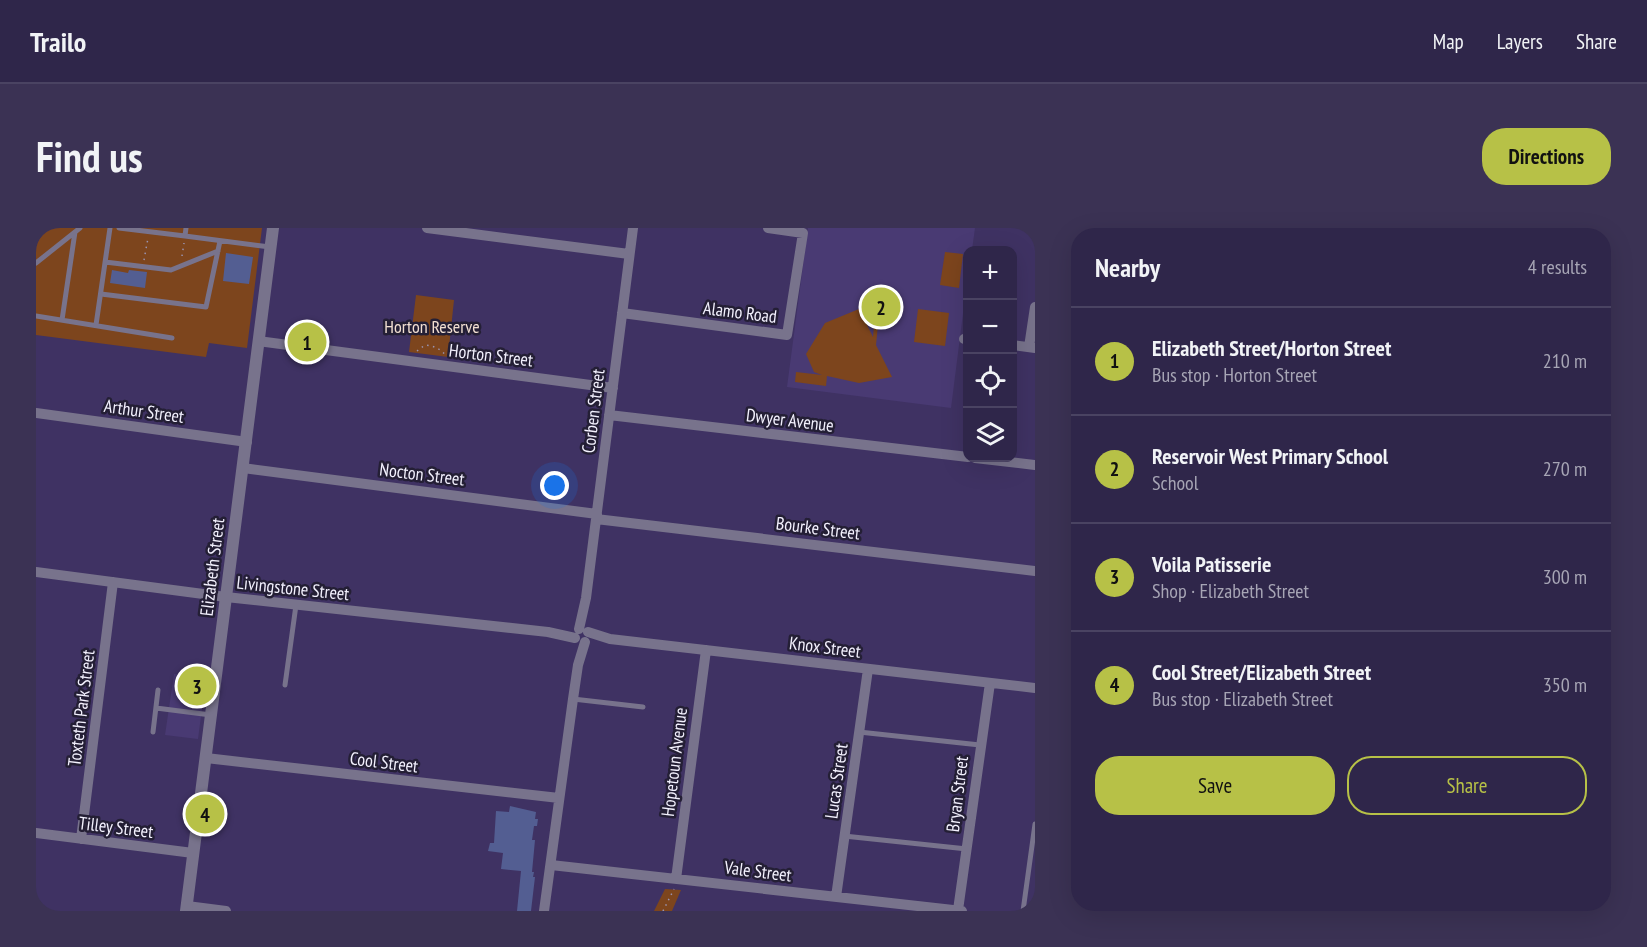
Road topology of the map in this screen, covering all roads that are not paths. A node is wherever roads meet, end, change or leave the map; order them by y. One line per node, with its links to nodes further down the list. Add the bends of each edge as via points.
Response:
1 (110, 228): 15 (lane)
2 (119, 228): 9 (lane)
3 (186, 228): 10 (lane)
4 (273, 228): 12 (street, Elizabeth Street)
5 (427, 228): 14 (street)
6 (633, 228): 14 (street, Corben Street)
7 (768, 228): 19 (street, Alamo Road, via 803,233 787,334)
8 (78, 230): 16 (lane); 21 (lane)
9 (153, 231): 10 (lane)
10 (185, 236): 11 (lane)
11 (220, 241): 12 (lane); 13 (lane)
12 (270, 248): 24 (street, Elizabeth Street)
13 (218, 251): 15 (lane, via 171,270); 17 (lane, via 206,307)
14 (629, 254): 19 (street, Corben Street)
15 (105, 262): 17 (lane)
16 (36, 263)
17 (101, 294): 22 (lane)
18 (1035, 307): 26 (street)
19 (622, 313): 27 (street, Corben Street)
20 (36, 316): 21 (lane)
21 (62, 320): 22 (lane)
22 (96, 326): 23 (lane)
23 (172, 338)
24 (258, 341): 27 (street, Horton Street); 30 (street, Elizabeth Street)
25 (1017, 346): 26 (street)
26 (1032, 348)
27 (613, 388): 29 (street, Corben Street)
28 (36, 413): 30 (street, Arthur Street)
29 (609, 415): 31 (street, Dwyer Avenue); 35 (street, Corben Street)
30 (247, 442): 34 (street, Elizabeth Street)
31 (963, 456)
32 (1009, 462): 33 (street)
33 (1035, 465)
34 (243, 468): 35 (street, Nocton Street); 39 (street, Elizabeth Street)
35 (597, 516): 36 (street, Bourke Street); 41 (street, Corben Street)
36 (1035, 571)
37 (36, 572): 38 (street, Livingstone Street)
38 (113, 582): 39 (street, Livingstone Street); 60 (street, Toxteth Park Street)
39 (226, 597): 40 (street, Livingstone Street); 51 (street, Elizabeth Street)
40 (296, 605): 41 (street, Livingstone Street); 45 (lane)
41 (582, 635): 42 (street, Knox Street); 48 (street, Corben Street)
42 (706, 650): 43 (street, Knox Street); 64 (street, Hopetoun Avenue)
43 (868, 669): 44 (street, Knox Street); 53 (street, Lucas Street)
44 (990, 683): 46 (street, Knox Street); 54 (street, Bryan Street)
45 (285, 685)
46 (1035, 688)
47 (158, 690): 50 (lane)
48 (573, 699): 49 (lane); 56 (street, Corben Street)
49 (643, 707)
50 (156, 708): 51 (lane); 52 (lane)
51 (211, 715): 55 (street, Elizabeth Street)
52 (153, 732)
53 (860, 732): 54 (lane); 59 (street, Lucas Street)
54 (980, 745): 61 (street, Bryan Street)
55 (206, 758): 56 (street, Cool Street); 62 (street, Elizabeth Street)
56 (559, 798): 63 (street, Corben Street)
57 (1035, 824): 70 (lane)
58 (36, 833): 60 (street, Tilley Street)
59 (844, 836): 61 (lane); 65 (street, Lucas Street)
60 (81, 839): 62 (street, Tilley Street)
61 (967, 849): 69 (street, Bryan Street)
62 (192, 853): 66 (street, Elizabeth Street)
63 (551, 865): 64 (street, Vale Street); 68 (street, Corben Street)
64 (679, 879): 65 (street, Vale Street)
65 (836, 897): 69 (street, Vale Street)
66 (186, 909): 67 (street)
67 (226, 911)
68 (544, 911)
69 (960, 911)
70 (1023, 911)

